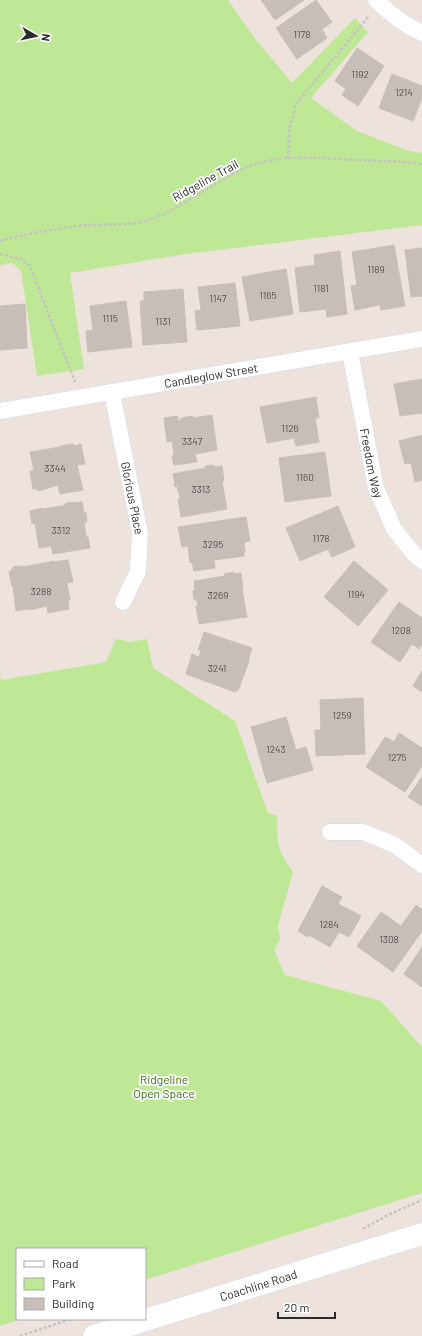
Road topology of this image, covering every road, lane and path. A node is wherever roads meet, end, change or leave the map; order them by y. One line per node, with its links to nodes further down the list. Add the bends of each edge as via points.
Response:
1 (377, 1): 2 (street, via 389,12); 3 (path, via 364,23 296,104 289,130)
2 (422, 33)
3 (288, 158): 4 (path, Ridgeline Trail); 5 (path, Ridgeline Trail, via 246,167 149,220 54,229)
4 (422, 164)
5 (0, 241)
6 (0, 254): 10 (path, via 21,259 30,266)
7 (422, 340): 8 (street, Candleglow Street)
8 (350, 352): 9 (street, Candleglow Street); 12 (street, Freedom Way, via 376,488 394,529)
9 (112, 393): 10 (street, Candleglow Street); 13 (street, Glorious Place, via 140,533 138,571)
10 (81, 397): 11 (street, Candleglow Street)
11 (0, 411)
12 (422, 561)
13 (123, 602)
14 (330, 832): 15 (street, via 363,832 395,845)
15 (422, 865)
16 (422, 1200): 17 (path)
17 (359, 1231)
18 (422, 1234): 21 (main road, Coachline Road)
19 (68, 1320): 22 (path)
20 (145, 1320): 23 (main road, Coachline Road)
21 (146, 1320)
22 (20, 1336)
23 (94, 1336)

